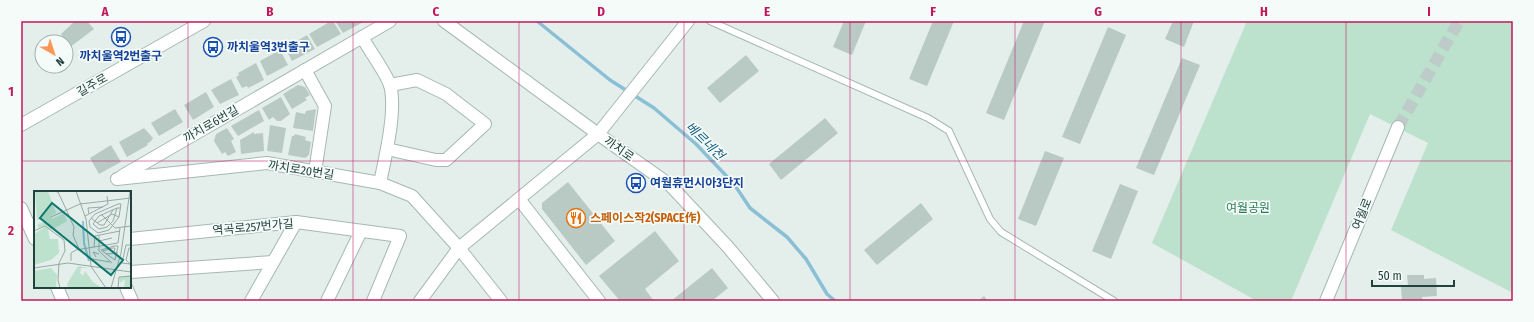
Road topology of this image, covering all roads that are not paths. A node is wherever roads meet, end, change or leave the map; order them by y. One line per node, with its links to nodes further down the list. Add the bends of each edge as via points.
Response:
1 (204, 21): 9 (street, 길주로)
2 (390, 21): 6 (street, 까치로6번길)
3 (444, 21): 11 (street, 까치로)
4 (688, 21): 11 (street)
5 (710, 21): 36 (lane, via 928,118 949,131 990,219 1001,232)
6 (362, 37): 7 (street, 까치로6번길); 8 (street)
7 (305, 70): 13 (street, via 325,106); 14 (street, 까치로6번길)
8 (390, 85): 12 (street, via 392,104); 12 (street, via 417,80 446,94 485,124 446,160)
9 (21, 125)
10 (1398, 127): 37 (street, 여월로)
11 (598, 134): 16 (street); 35 (street, 까치로, via 670,185 728,247)
12 (387, 148): 15 (street)
13 (314, 172): 14 (street, 까치로20번길, via 267,163); 15 (street, 까치로20번길)
14 (117, 179)
15 (380, 183): 22 (street, 까치로20번길, via 412,196)
16 (519, 199): 22 (street); 34 (street)
17 (21, 208): 20 (street)
18 (296, 222): 19 (street, 역곡로257번가길); 21 (street, 역곡로257번가길); 23 (street)
19 (361, 231): 30 (street); 31 (street, 역곡로257번가길, via 400,236)
20 (34, 237)
21 (131, 239)
22 (459, 248): 32 (street); 33 (street, 까치로20번길)
23 (273, 262): 24 (street); 29 (street)
24 (131, 272)
25 (57, 288): 27 (street)
26 (126, 288): 28 (street)
27 (63, 301)
28 (132, 301)
29 (251, 301)
30 (326, 301)
31 (373, 301)
32 (420, 301)
33 (501, 301)
34 (599, 301)
35 (773, 301)
36 (1114, 301)
37 (1326, 301)

